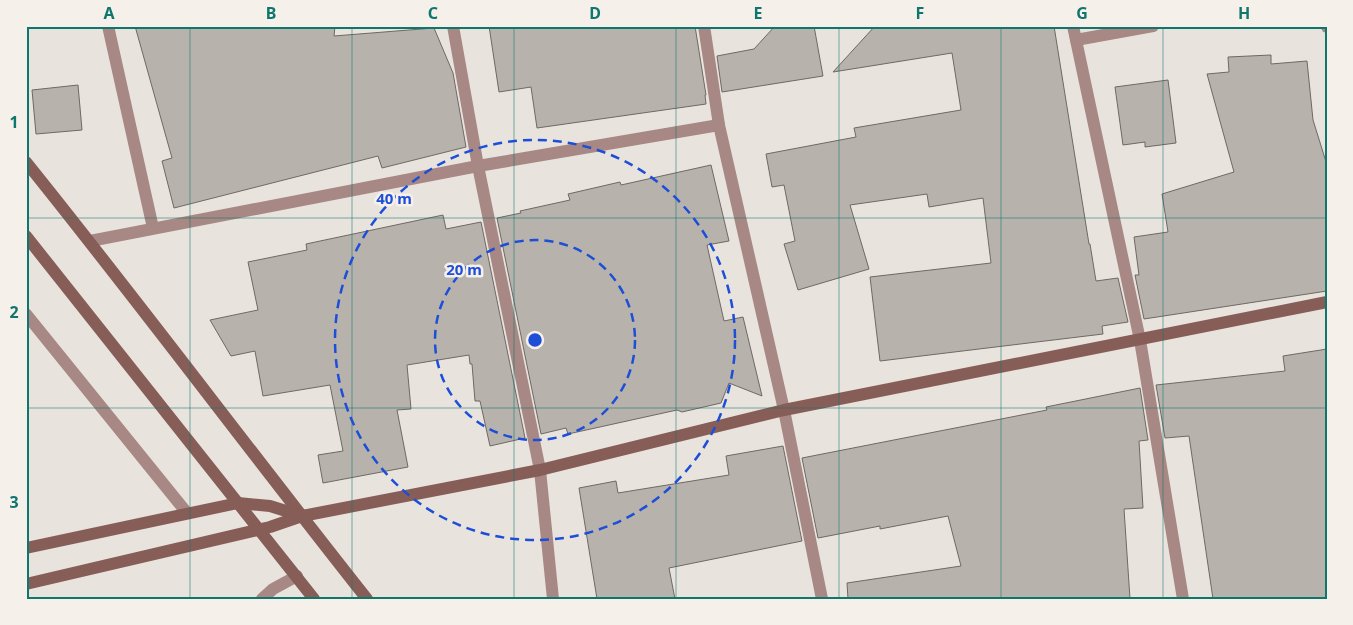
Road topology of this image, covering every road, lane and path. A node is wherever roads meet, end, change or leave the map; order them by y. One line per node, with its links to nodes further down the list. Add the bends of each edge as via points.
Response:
1 (108, 26): 10 (street)
2 (453, 26): 9 (street)
3 (704, 26): 7 (street)
4 (1073, 26): 6 (street)
5 (1153, 26): 6 (street)
6 (1076, 40): 15 (street)
7 (719, 125): 9 (street); 16 (street)
8 (26, 162): 12 (street)
9 (478, 166): 10 (street); 17 (street)
10 (153, 228): 12 (street)
11 (26, 236): 18 (street)
12 (90, 241): 20 (street)
13 (1327, 302): 15 (street)
14 (26, 314): 19 (street)
15 (1140, 340): 16 (street); 30 (street)
16 (784, 410): 17 (street); 29 (street)
17 (540, 470): 20 (street); 28 (street)
18 (238, 503): 19 (street); 20 (street, via 270,506); 21 (street)
19 (187, 513): 22 (street)
20 (302, 516): 21 (street); 27 (street)
21 (259, 529): 23 (street); 24 (street)
22 (26, 548)
23 (297, 576): 25 (street); 26 (street)
24 (26, 584)
25 (262, 599)
26 (314, 599)
27 (367, 599)
28 (553, 599)
29 (822, 599)
30 (1183, 599)

